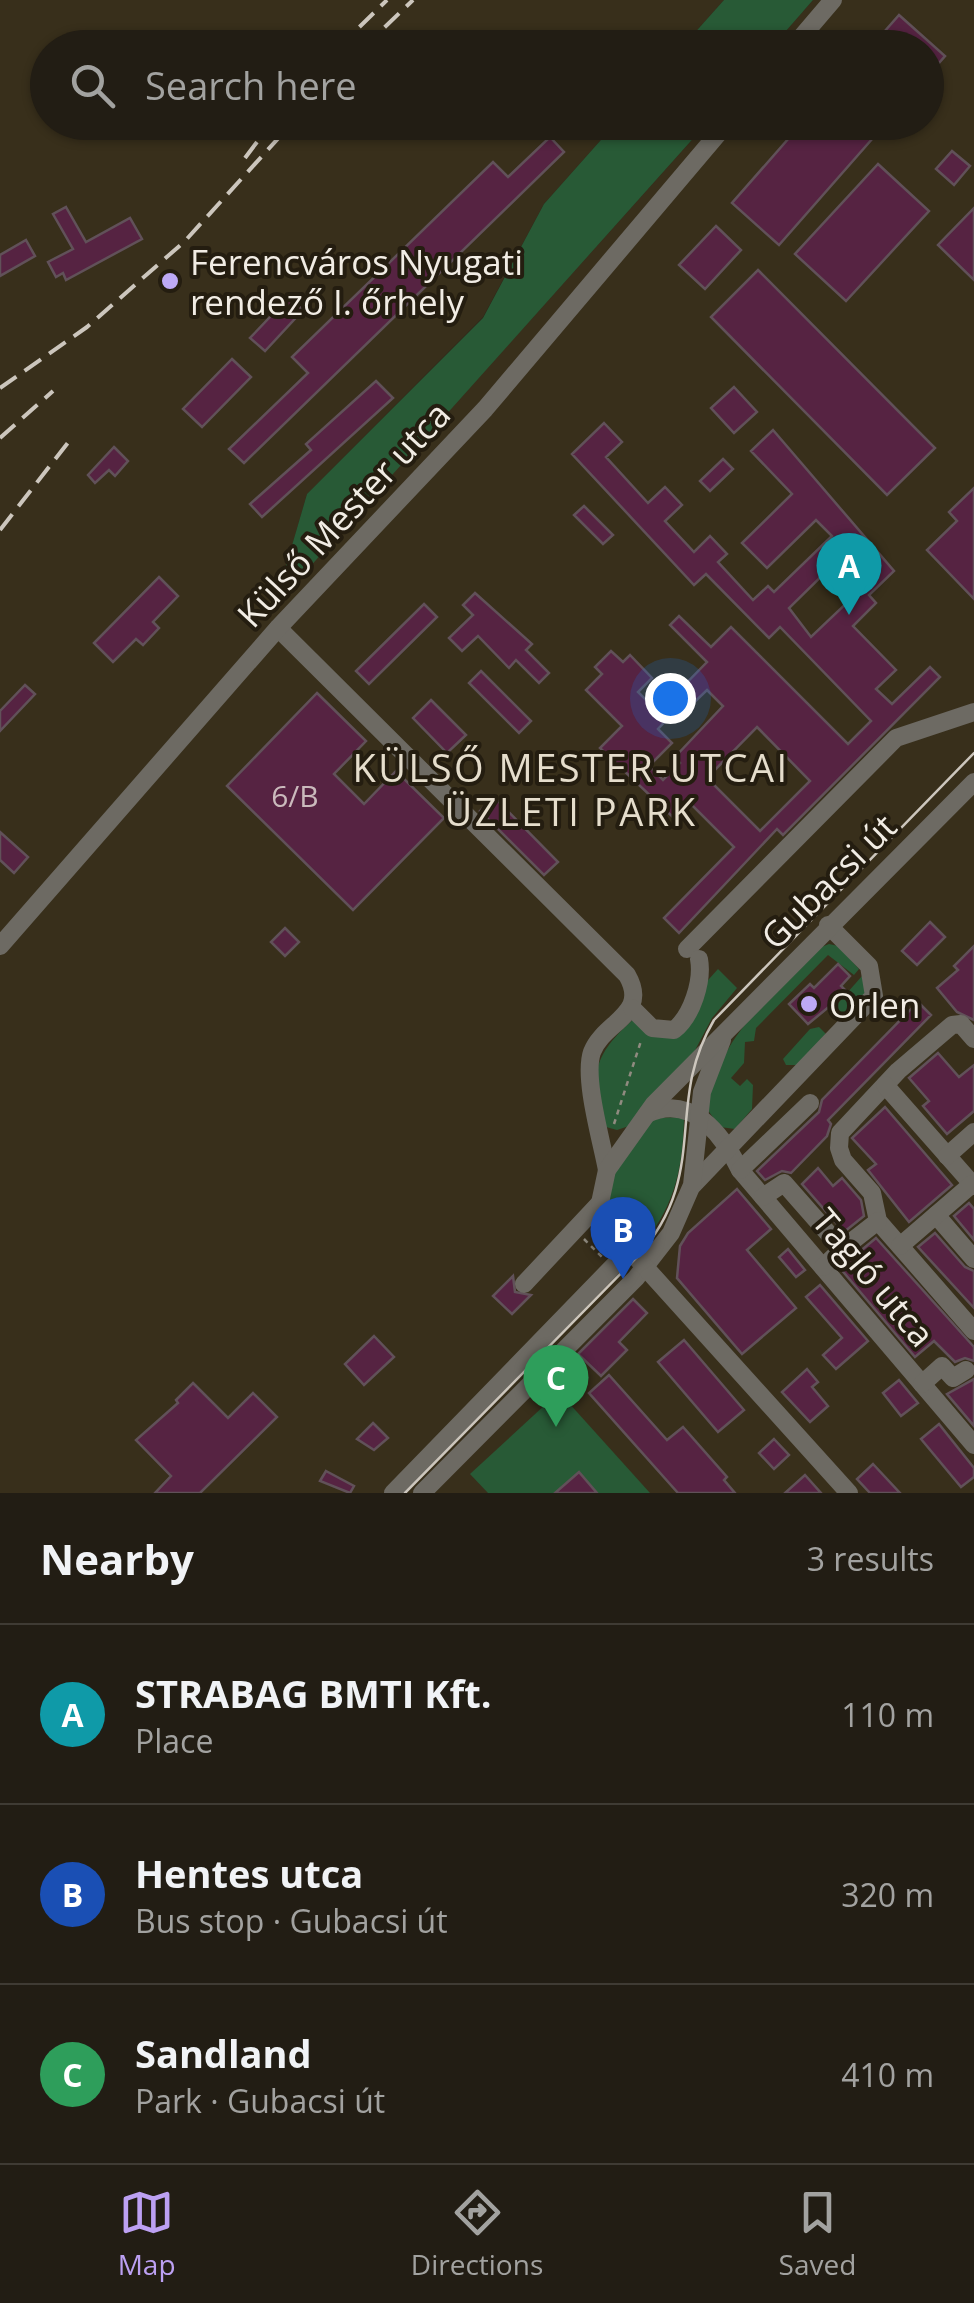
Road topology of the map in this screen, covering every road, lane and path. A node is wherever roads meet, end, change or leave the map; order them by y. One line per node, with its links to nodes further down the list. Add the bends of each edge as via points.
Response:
1 (833, 0): 2 (street)
2 (807, 30)
3 (713, 140): 4 (street, Külső Mester utca, via 484,408)
4 (278, 628): 8 (street, Külső Mester utca); 9 (street, via 627,975 635,993)
5 (974, 712): 9 (street, Gubacsi út, via 896,738 789,848 693,954 701,970 681,1025 660,1032)
6 (974, 782): 7 (street, Gubacsi út)
7 (828, 925): 10 (street, Gubacsi út); 19 (street, Gubacsi út, via 869,966 876,986 869,1004)
8 (0, 946)
9 (632, 1008): 16 (street, Gubacsi út, via 590,1060)
10 (729, 1027): 14 (street, Gubacsi út); 15 (street, Gubacsi út, via 708,1070)
11 (974, 1039): 12 (street, via 961,1024 952,1025)
12 (885, 1084): 20 (street); 28 (street, via 840,1133 838,1148 872,1194)
13 (810, 1103): 22 (street)
14 (644, 1115): 15 (street, via 673,1106); 18 (street, Gubacsi út)
15 (699, 1117): 19 (street); 24 (street, Gubacsi út)
16 (599, 1130): 18 (street); 21 (street, Gubacsi út)
17 (974, 1132): 20 (street)
18 (629, 1135): 21 (street, Gubacsi út)
19 (729, 1148): 22 (street, Tagló utca); 24 (street, Gubacsi út)
20 (948, 1156): 23 (street)
21 (607, 1170): 26 (street, Gubacsi út)
22 (740, 1170): 25 (street, Tagló utca)
23 (972, 1181): 27 (street)
24 (692, 1185): 34 (street, Gubacsi út, via 679,1220)
25 (763, 1197): 31 (street, via 784,1183); 33 (street, Tagló utca)
26 (600, 1204): 30 (street, via 607,1225); 35 (street)
27 (936, 1215): 29 (street); 32 (street)
28 (878, 1221): 29 (street); 31 (street)
29 (900, 1246): 36 (street)
30 (630, 1249): 34 (street); 40 (street)
31 (842, 1249): 33 (street)
32 (974, 1260)
33 (822, 1266): 38 (street, Tagló utca)
34 (647, 1267): 41 (street, Gubacsi út); 42 (street)
35 (524, 1284)
36 (974, 1331)
37 (966, 1370): 38 (street, via 953,1378 942,1366)
38 (922, 1384): 39 (street, Tagló utca)
39 (974, 1445)
40 (394, 1493)
41 (422, 1493)
42 (849, 1493)

